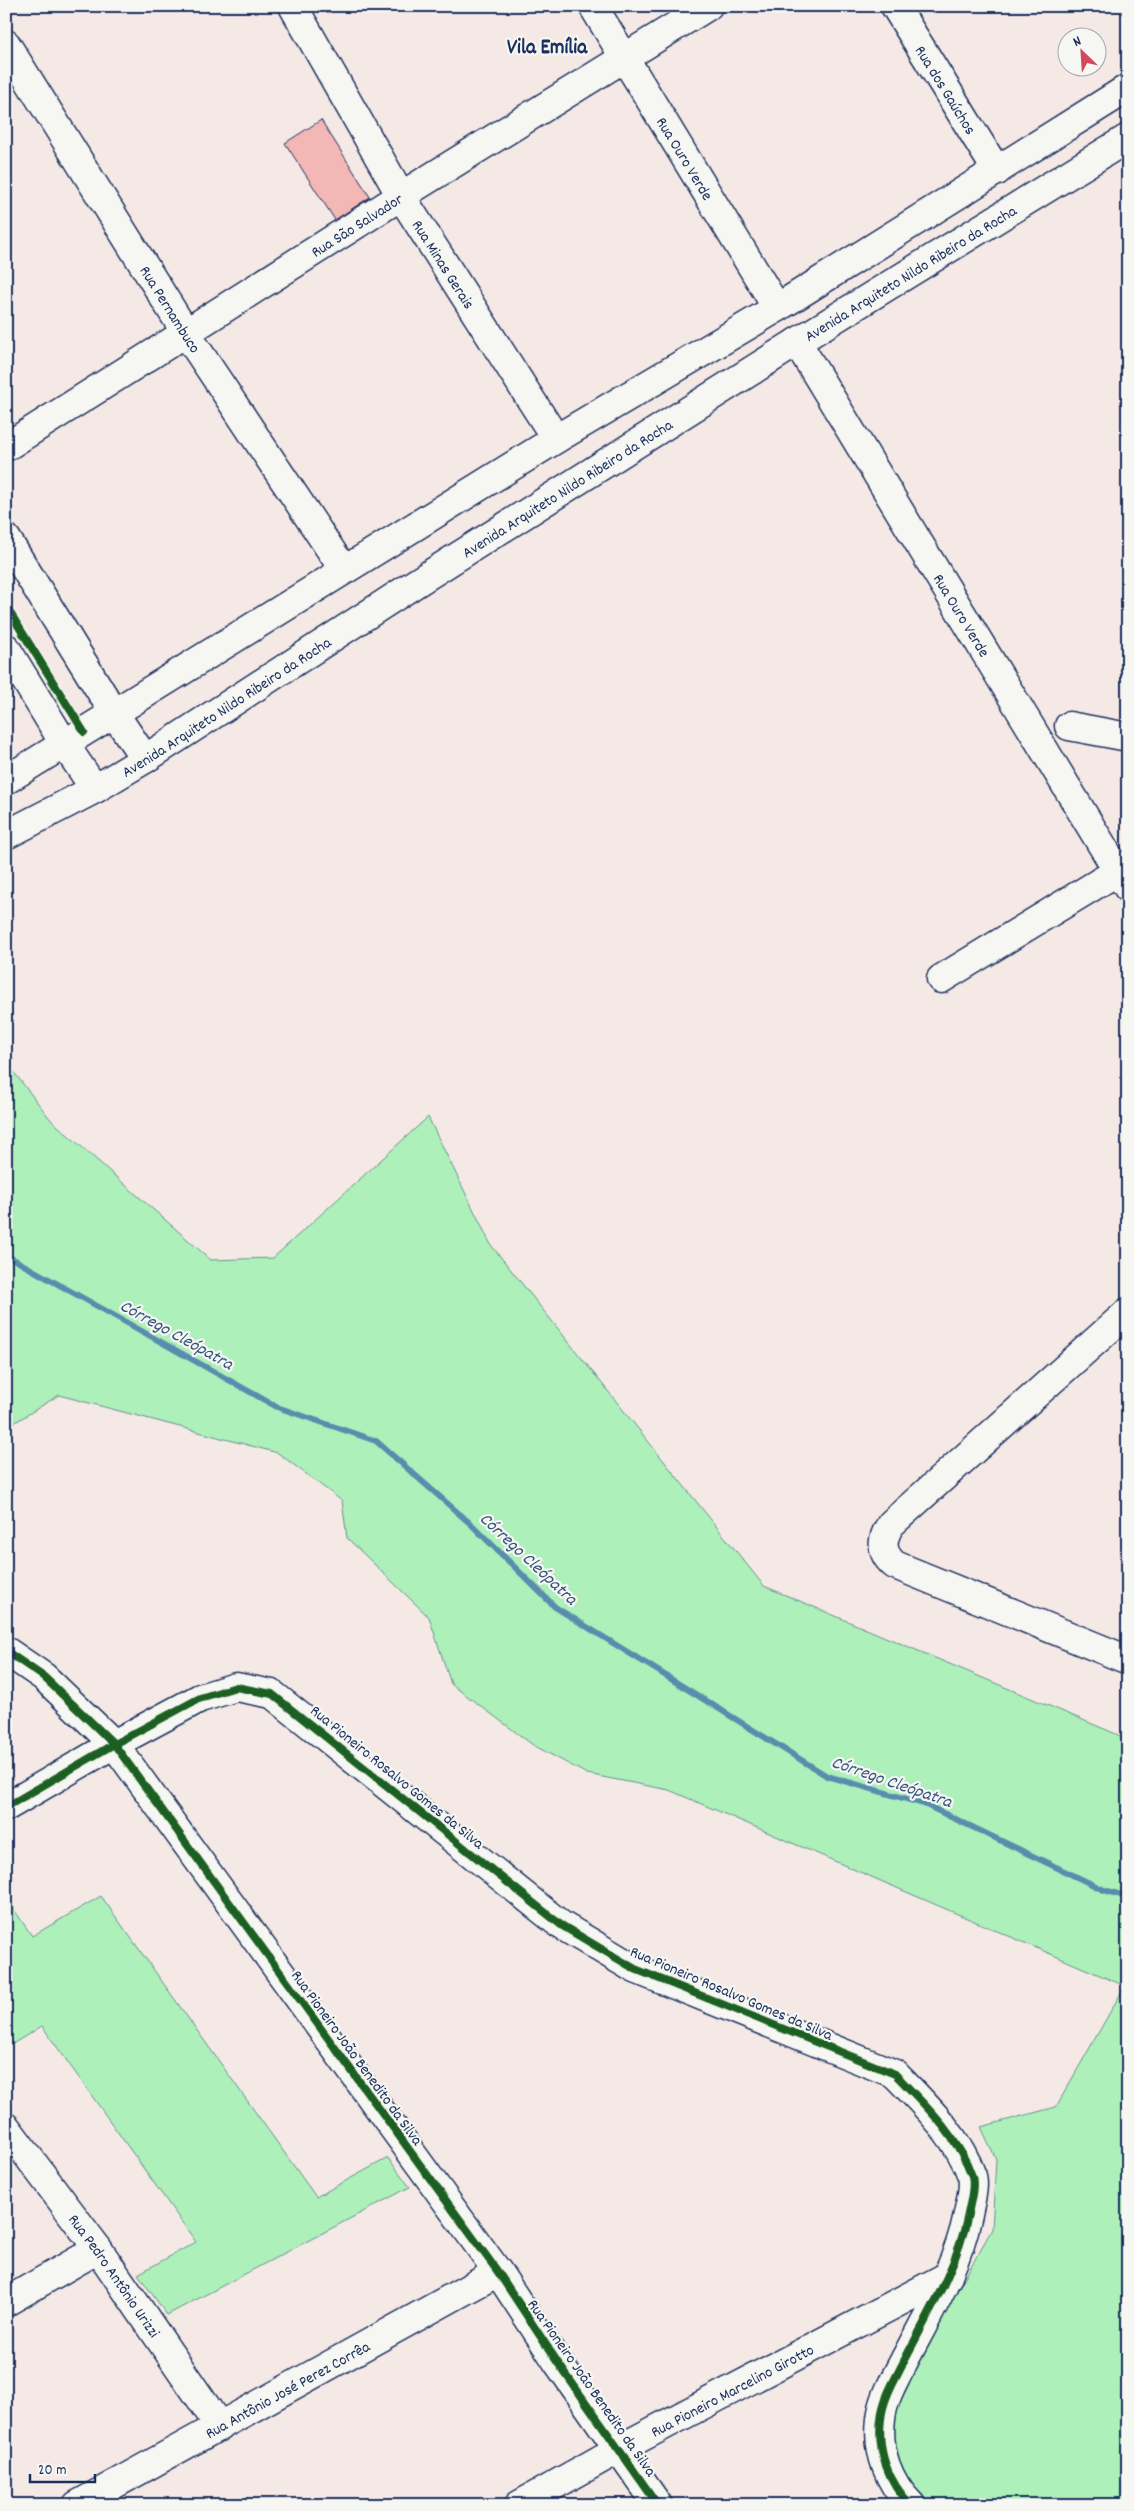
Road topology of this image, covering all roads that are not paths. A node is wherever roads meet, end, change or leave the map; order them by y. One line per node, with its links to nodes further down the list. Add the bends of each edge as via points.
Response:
1 (293, 6): 10 (street, Rua Minas Gerais)
2 (593, 6): 6 (street, Rua Ouro Verde)
3 (708, 6): 6 (street, Rua São Salvador)
4 (894, 6): 9 (street, Rua dos Gaúchos)
5 (6, 44): 12 (street, Rua Pernambuco)
6 (626, 58): 10 (street, Rua São Salvador); 11 (street, Rua Ouro Verde)
7 (1128, 88): 9 (street)
8 (1128, 138): 13 (street, Avenida Arquiteto Nildo Ribeiro da Rocha)
9 (997, 171): 11 (street)
10 (401, 196): 12 (street, Rua São Salvador); 14 (street, Rua Minas Gerais)
11 (777, 308): 14 (street)
12 (186, 333): 15 (street, Rua São Salvador); 17 (street, Rua Pernambuco)
13 (797, 342): 23 (street, Avenida Arquiteto Nildo Ribeiro da Rocha); 27 (street, Rua Ouro Verde)
14 (556, 439): 17 (street)
15 (6, 447)
16 (6, 538): 19 (street)
17 (344, 570): 19 (street)
18 (6, 648): 22 (street)
19 (114, 713): 22 (street); 23 (street)
20 (1069, 726): 21 (street)
21 (1128, 737)
22 (65, 745): 24 (street); 25 (street)
23 (145, 759): 25 (street, Avenida Arquiteto Nildo Ribeiro da Rocha)
24 (6, 780)
25 (95, 789): 26 (street, Avenida Arquiteto Nildo Ribeiro da Rocha)
26 (6, 835)
27 (1124, 875): 28 (street)
28 (942, 979)
29 (1128, 1312): 31 (street, via 891,1524 884,1535 883,1550 895,1565)
30 (6, 1651): 32 (street, Rua Pioneiro João Benedito da Silva, via 44,1676)
31 (1128, 1660)
32 (114, 1744): 33 (street, Rua Pioneiro Rosalvo Gomes da Silva); 36 (street, Rua Pioneiro João Benedito da Silva); 37 (street, Rua Pioneiro Rosalvo Gomes da Silva, via 200,1698 236,1687 272,1694 561,1925 635,1969 895,2074 956,2144 972,2178 966,2228)
33 (6, 1807)
34 (6, 2127): 35 (street, Rua Pedro Antônio Urizzi)
35 (98, 2249): 38 (street); 39 (street, Rua Pedro Antônio Urizzi)
36 (498, 2272): 39 (street, Rua Antônio José Perez Corrêa); 40 (street, Rua Pioneiro João Benedito da Silva)
37 (948, 2276): 40 (street, Rua Pioneiro Marcelino Girotto); 44 (street, Rua Pioneiro Rosalvo Gomes da Silva, via 891,2389 881,2418 881,2449 890,2477)
38 (6, 2302)
39 (220, 2427): 41 (street, Rua Antônio José Perez Corrêa)
40 (619, 2449): 42 (street, Rua Pioneiro Marcelino Girotto); 43 (street, Rua Pioneiro João Benedito da Silva)
41 (77, 2505)
42 (519, 2505)
43 (658, 2505)
44 (911, 2505)

